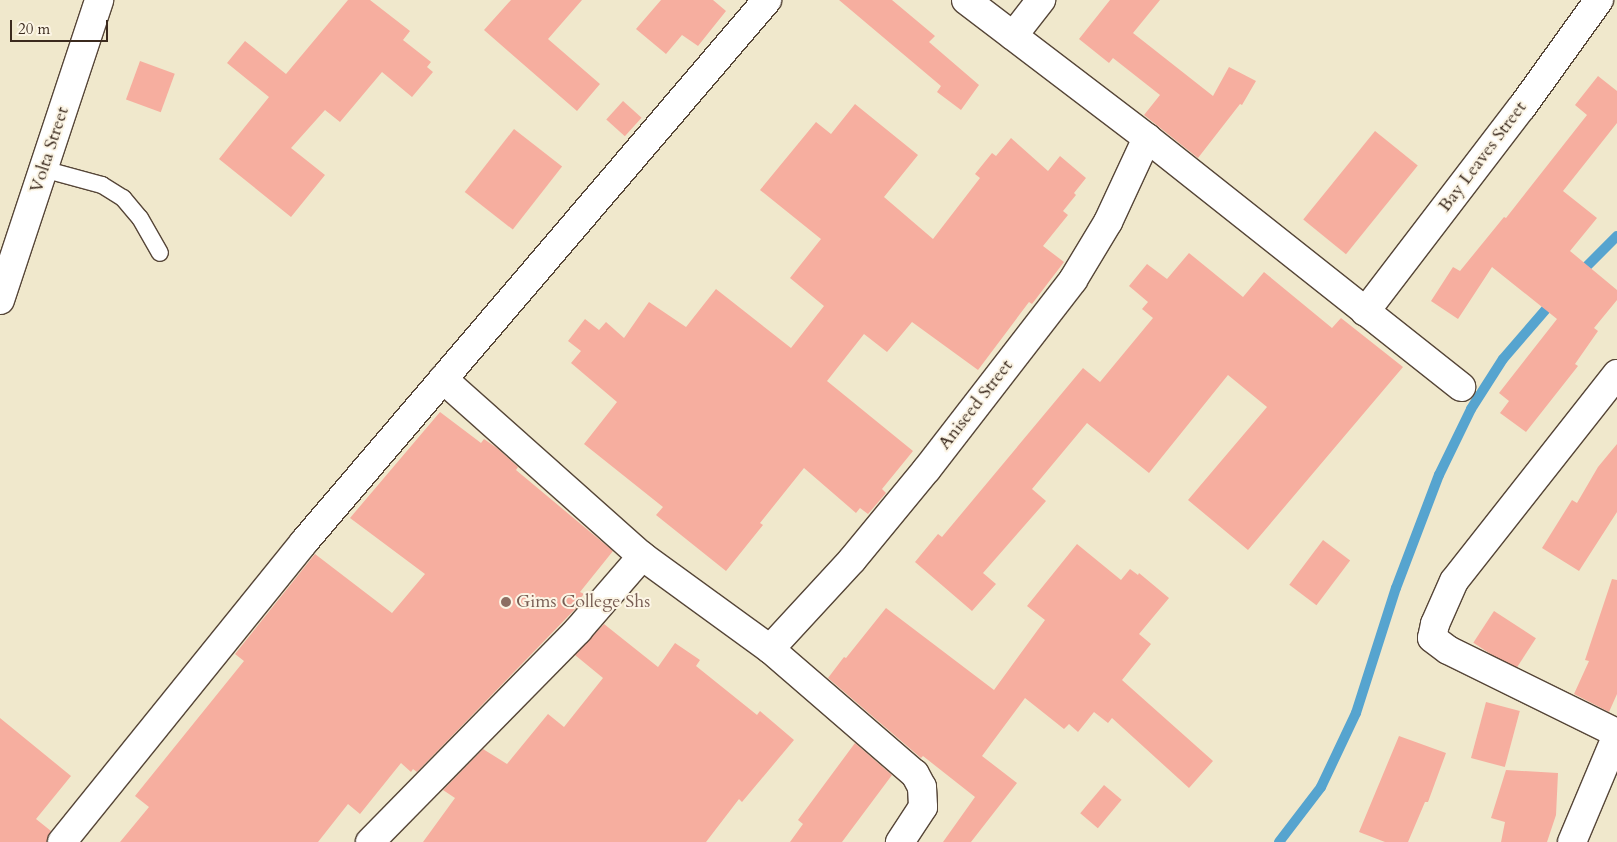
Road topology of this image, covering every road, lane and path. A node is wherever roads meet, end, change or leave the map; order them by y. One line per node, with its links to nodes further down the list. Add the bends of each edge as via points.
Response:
1 (99, 0): 8 (street, Volta Street)
2 (767, 0): 13 (street)
3 (966, 0): 6 (street)
4 (1041, 0): 6 (street)
5 (1598, 0): 11 (street, Bay Leaves Street, via 1522,107)
6 (1013, 36): 7 (street)
7 (1147, 138): 11 (street); 16 (street, Aniseed Street, via 1108,222 1073,280 927,470 852,560)
8 (43, 169): 9 (lane, via 102,185 122,198 140,218); 10 (street, Volta Street)
9 (160, 253)
10 (0, 300)
11 (1365, 312): 14 (street)
12 (1617, 374): 17 (street, via 1454,581 1432,638 1448,650)
13 (443, 379): 15 (street); 18 (street, via 304,542)
14 (1461, 387)
15 (642, 556): 16 (street); 19 (street, via 578,630)
16 (770, 649): 20 (street, via 915,774 922,786 923,807)
17 (1617, 734): 21 (street)
18 (62, 842)
19 (370, 842)
20 (900, 842)
21 (1572, 842)

